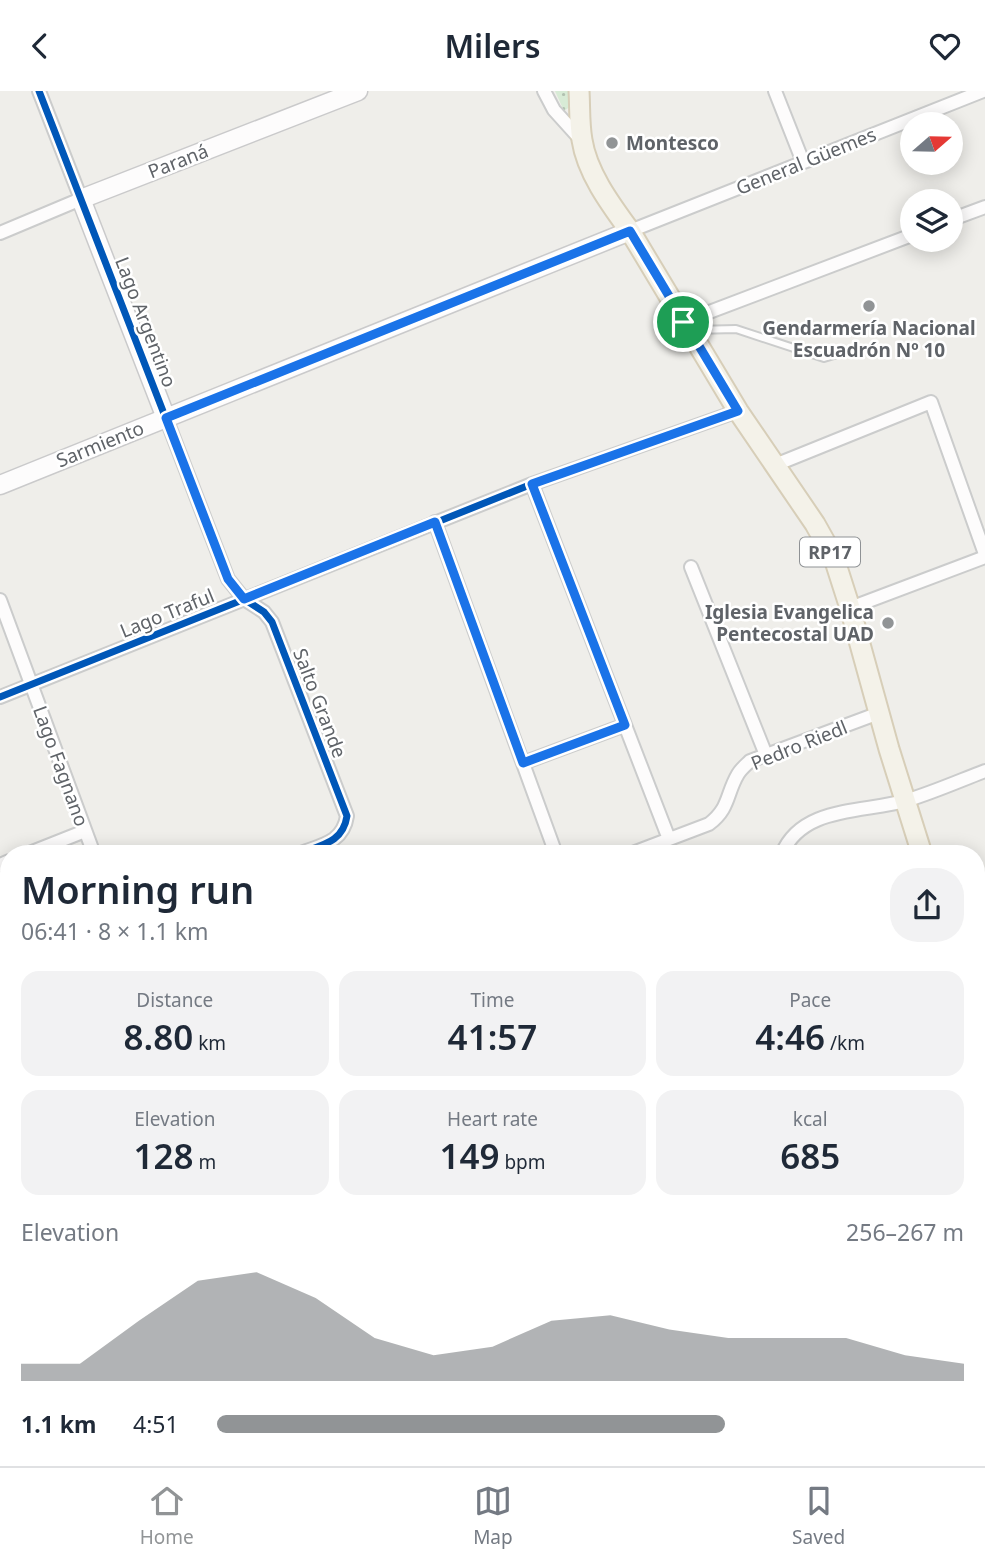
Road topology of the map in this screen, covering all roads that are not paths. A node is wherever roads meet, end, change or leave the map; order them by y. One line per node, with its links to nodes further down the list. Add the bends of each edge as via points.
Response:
1 (39, 91): 10 (street, Lago Argentino)
2 (358, 91): 10 (main road, Paraná)
3 (544, 91): 8 (street, via 554,110)
4 (579, 91): 8 (main road, RP17)
5 (775, 91): 9 (street)
6 (983, 91): 7 (street, General Güemes)
7 (965, 94): 9 (street, General Güemes)
8 (582, 141): 13 (main road, RP17, via 593,171)
9 (803, 162): 13 (street, General Güemes)
10 (81, 199): 14 (street, Paraná); 19 (main road, Lago Argentino)
11 (985, 207): 12 (street)
12 (963, 216)
13 (630, 231): 16 (main road, RP17); 19 (main road, Sarmiento)
14 (0, 233)
15 (900, 240): 16 (street)
16 (686, 326): 17 (lane, via 736,329 824,358); 18 (main road, RP17)
17 (857, 348)
18 (738, 411): 20 (main road, RP17); 21 (street, Lago Traful)
19 (166, 418): 22 (main road, Sarmiento); 26 (street, Lago Argentino, via 228,579)
20 (775, 465): 24 (street, via 931,402); 28 (main road, RP17, via 834,558)
21 (532, 484): 23 (street, Lago Traful); 32 (street)
22 (0, 485)
23 (435, 522): 26 (street, Lago Traful); 34 (street)
24 (985, 556): 28 (street)
25 (691, 567): 33 (street)
26 (244, 599): 29 (street, Lago Traful); 41 (street, Salto Grande, via 272,622 347,816 345,829)
27 (0, 600): 29 (street, Lago Fagnano)
28 (850, 608): 31 (main road, RP17)
29 (31, 684): 30 (street, Lago Traful); 37 (street, Lago Fagnano)
30 (0, 697)
31 (879, 713): 33 (street, Pedro Riedl); 36 (main road, RP17)
32 (625, 725): 34 (street); 38 (street)
33 (766, 755): 38 (street, Pedro Riedl, via 750,761 738,773 726,806 709,824)
34 (523, 763): 42 (street)
35 (985, 771): 36 (street)
36 (905, 801): 44 (street, via 824,816); 45 (main road, RP17)
37 (85, 831): 39 (street); 40 (street, Lago Fagnano)
38 (669, 839): 43 (street, Pedro Riedl)
39 (50, 845)
40 (90, 845)
41 (321, 845)
42 (553, 845)
43 (653, 845)
44 (787, 845)
45 (919, 845)

